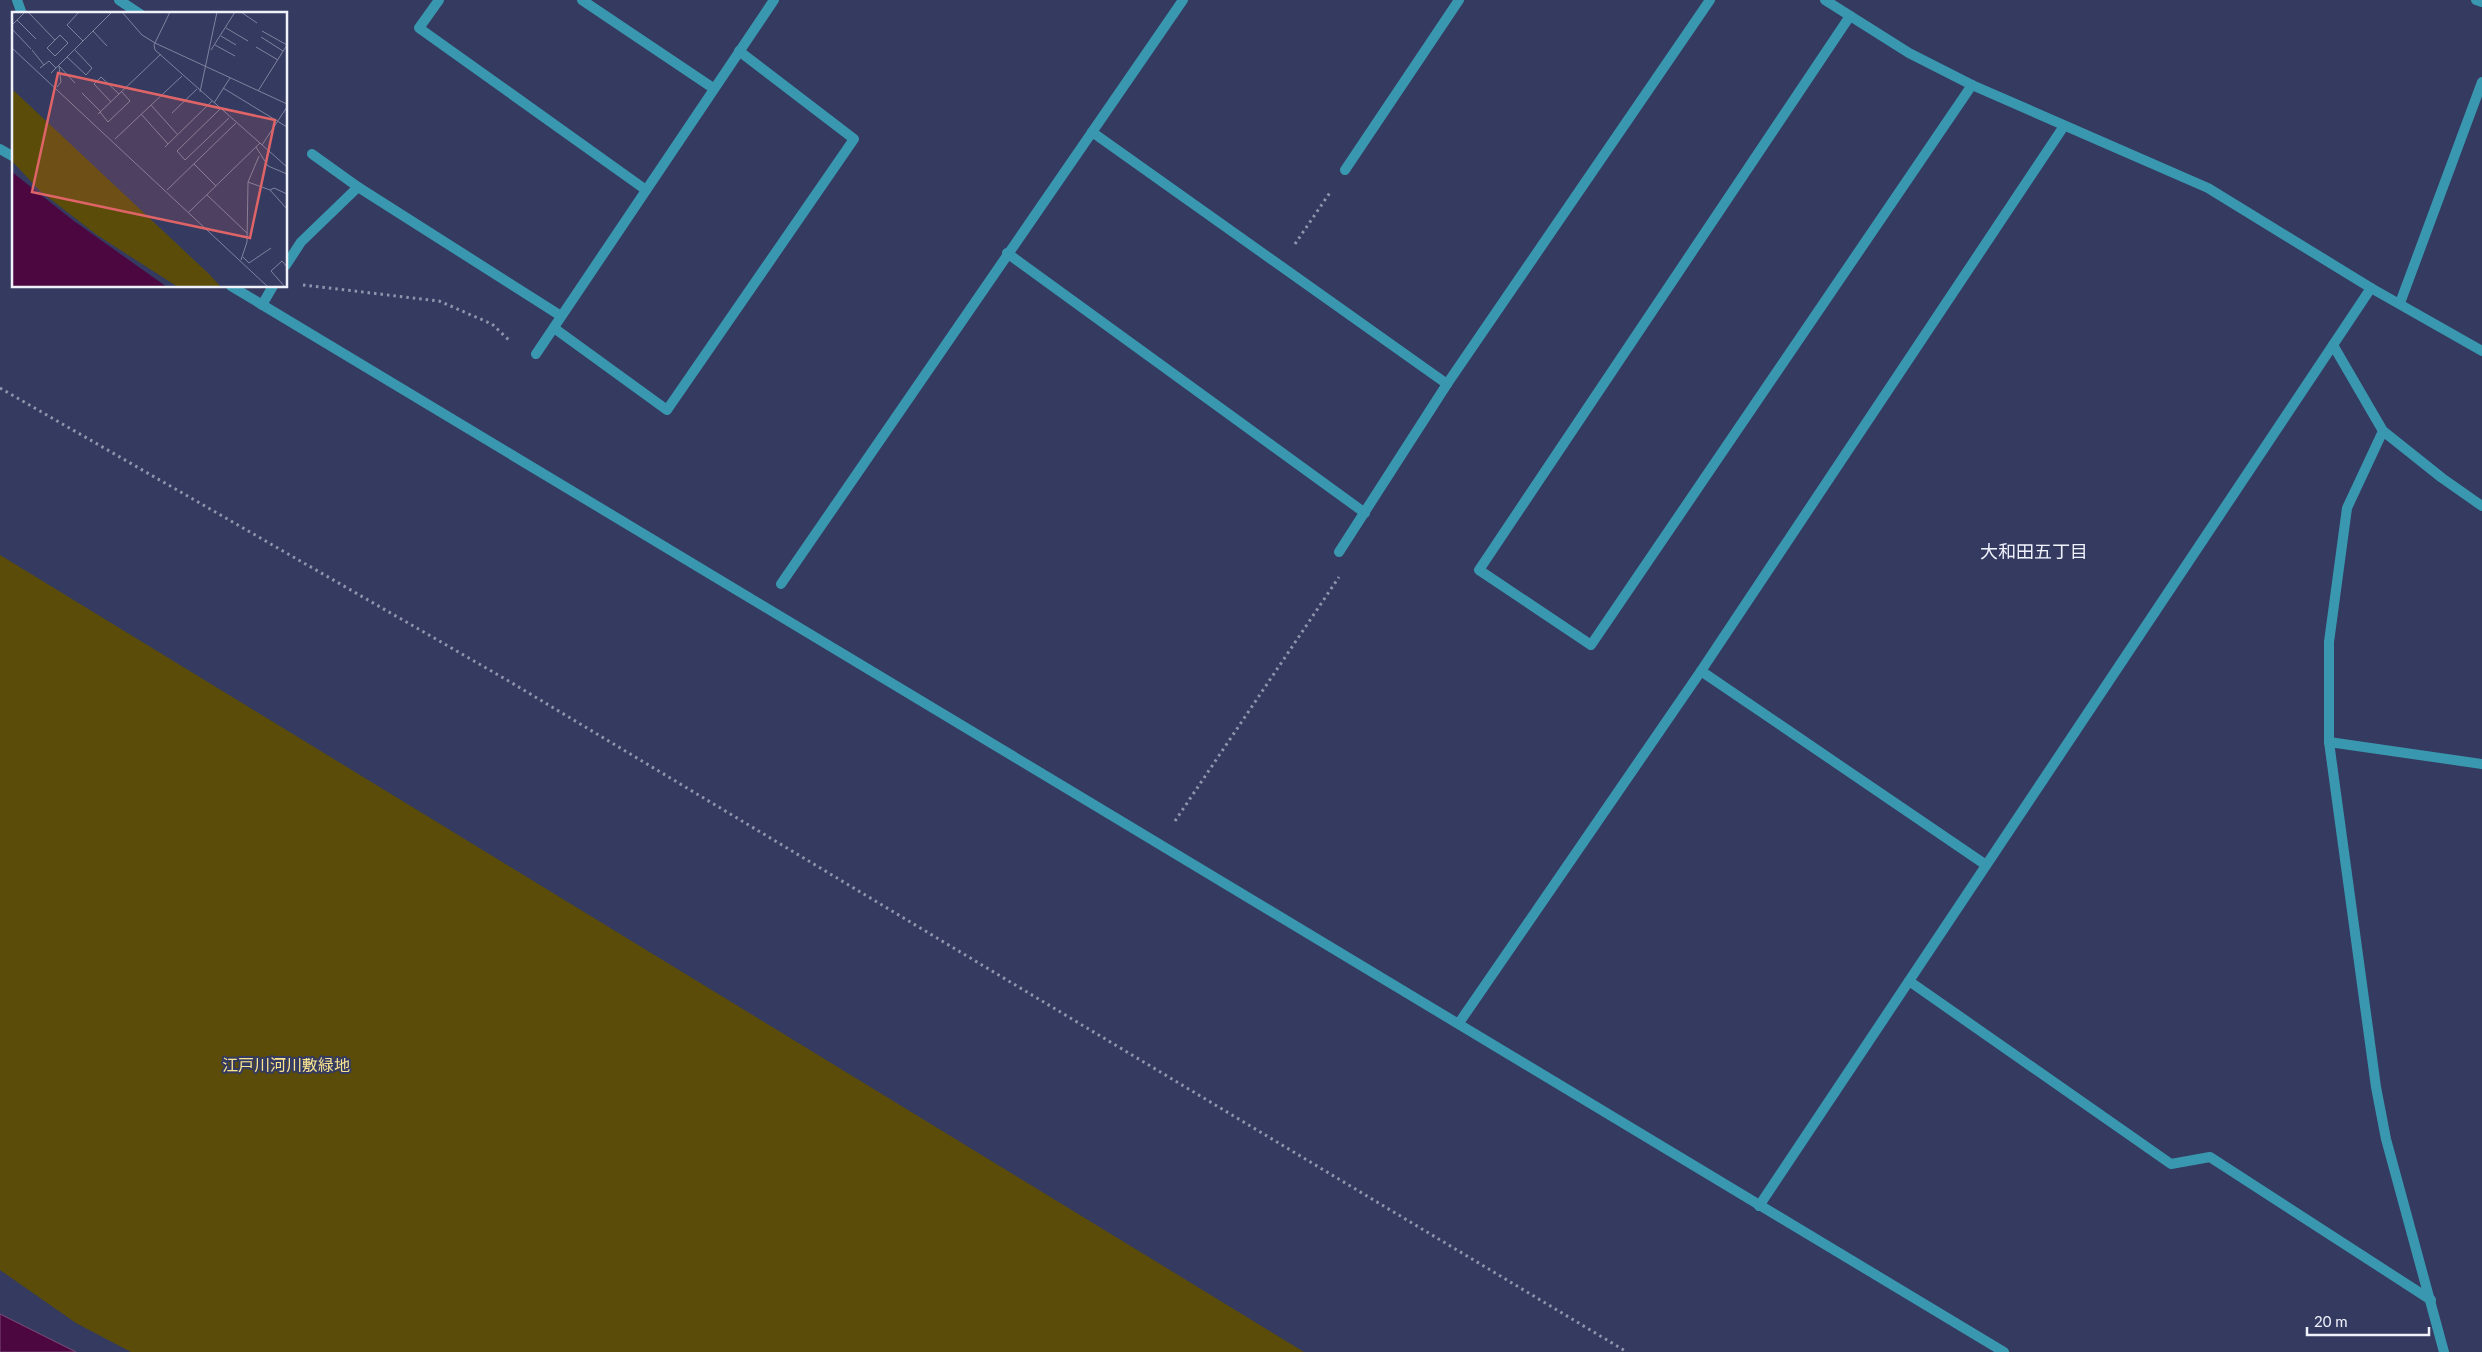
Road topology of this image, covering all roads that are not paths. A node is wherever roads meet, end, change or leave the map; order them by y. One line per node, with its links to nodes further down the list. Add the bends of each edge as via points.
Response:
1 (119, 0): 11 (street)
2 (438, 0): 24 (street, via 419,28)
3 (582, 0): 16 (street)
4 (774, 0): 13 (street)
5 (1183, 0): 18 (street)
6 (1459, 0): 22 (street)
7 (1710, 0): 37 (street)
8 (1825, 0): 12 (street)
9 (2476, 0): 10 (street)
10 (2482, 2)
11 (137, 12)
12 (1850, 16): 15 (street, via 1909,53); 15 (street, via 1479,570 1591,645)
13 (740, 51): 16 (street); 33 (street, via 854,139 667,410)
14 (2482, 82): 30 (street)
15 (1972, 85): 17 (street)
16 (713, 88): 24 (street)
17 (2064, 126): 29 (street, via 2208,188); 43 (street)
18 (1092, 132): 25 (street); 37 (street)
19 (0, 149): 21 (street)
20 (312, 154): 23 (street)
21 (12, 156)
22 (1345, 170)
23 (358, 187): 26 (street, via 300,242); 32 (street)
24 (646, 190): 32 (street)
25 (1007, 254): 40 (street); 42 (street)
26 (288, 262)
27 (233, 288): 31 (street)
28 (272, 288): 31 (street)
29 (2371, 288): 30 (street); 34 (street)
30 (2400, 304): 35 (street)
31 (262, 305): 48 (street)
32 (562, 316): 33 (street)
33 (554, 328): 36 (street)
34 (2334, 345): 38 (street); 46 (street)
35 (2482, 351)
36 (536, 354)
37 (1447, 384): 40 (street)
38 (2383, 431): 39 (street); 44 (street, via 2346,508 2329,642)
39 (2482, 506)
40 (1365, 513): 41 (street)
41 (1339, 552)
42 (781, 584)
43 (1701, 671): 46 (street); 48 (street)
44 (2329, 742): 45 (street); 50 (street, via 2376,1087 2386,1140)
45 (2482, 764)
46 (1986, 865): 47 (street)
47 (1909, 981): 49 (street); 50 (street, via 2171,1164 2210,1158)
48 (1459, 1023): 49 (street)
49 (1759, 1206): 51 (street)
50 (2432, 1300): 52 (street)
51 (2004, 1352)
52 (2444, 1352)

